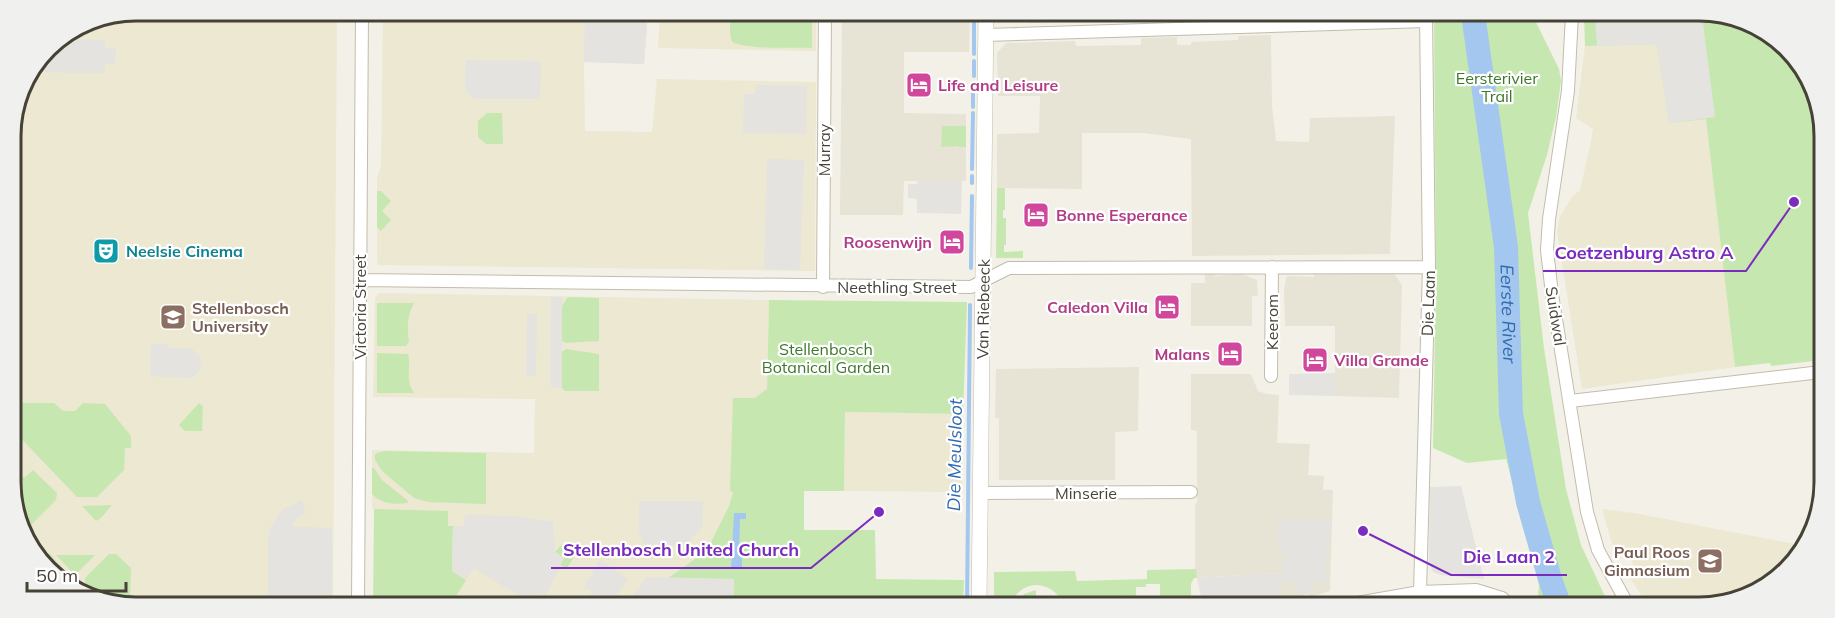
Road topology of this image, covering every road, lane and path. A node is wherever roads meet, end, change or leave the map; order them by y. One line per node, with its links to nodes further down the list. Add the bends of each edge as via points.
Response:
1 (362, 21): 10 (street, Victoria Street)
2 (825, 21): 12 (street, Murray)
3 (986, 21): 7 (street, Van Riebeeck)
4 (1348, 21): 7 (street)
5 (1426, 21): 9 (street, Die Laan)
6 (1572, 21): 15 (street, Suidwal, via 1568,91 1547,238)
7 (986, 35): 11 (street, Van Riebeeck)
8 (1272, 267): 9 (street, Neethling Street); 11 (street, Neethling Street, via 1009,268); 14 (street, Keerom)
9 (1429, 267): 18 (street, Die Laan)
10 (360, 280): 12 (street, Neethling Street); 19 (street, Victoria Street)
11 (983, 280): 12 (street, Neethling Street, via 971,287); 17 (street, Van Riebeeck)
12 (823, 287)
13 (1814, 373): 15 (street)
14 (1271, 376)
15 (1570, 401): 23 (street, Suidwal, via 1592,532)
16 (1191, 492): 17 (street, Minserie)
17 (980, 493): 20 (street, Van Riebeeck)
18 (1420, 592): 21 (street); 22 (street, via 1476,590)
19 (358, 597)
20 (979, 597)
21 (1391, 597)
22 (1499, 597)
23 (1623, 597)

